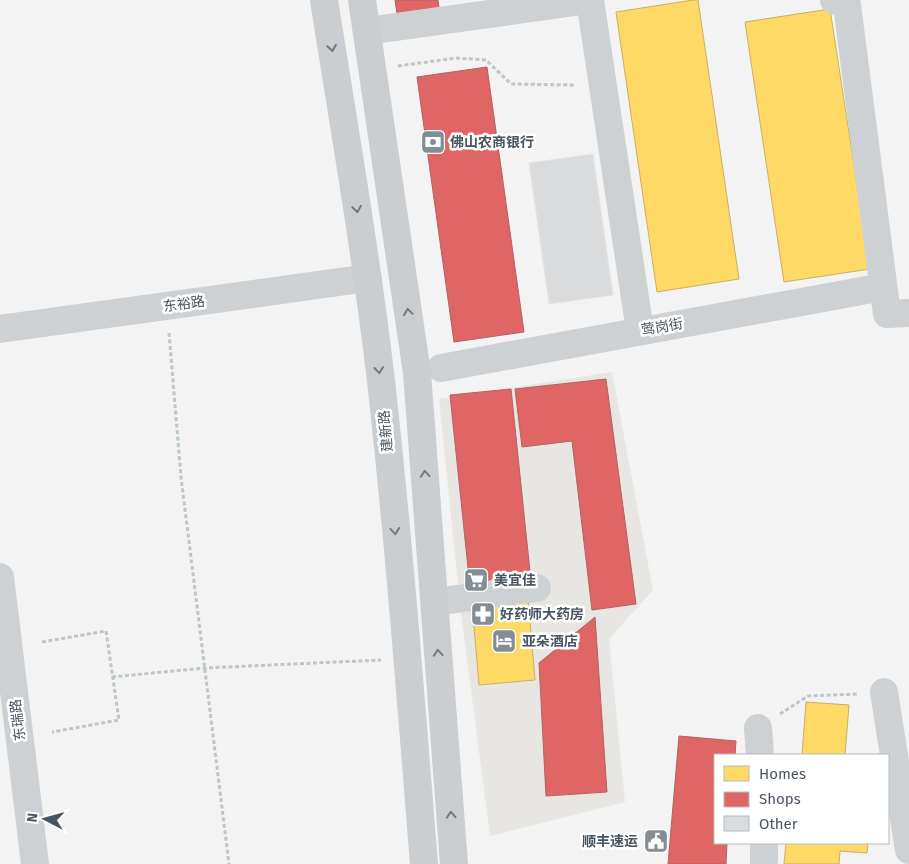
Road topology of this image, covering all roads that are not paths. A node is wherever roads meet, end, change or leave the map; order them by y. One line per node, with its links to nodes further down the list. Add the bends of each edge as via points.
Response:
1 (324, 0): 6 (main road, 建新路, one-way to 6)
2 (362, 0): 5 (main road)
3 (590, 0): 5 (street); 10 (street)
4 (834, 0): 7 (street, via 847,5)
5 (367, 31): 14 (main road, one-way to 5, via 417,373)
6 (368, 278): 9 (street, 东裕路); 21 (main road, 建新路, one-way to 21, via 384,416)
7 (882, 287): 8 (street, via 887,314); 10 (street, 莺岗街)
8 (909, 313)
9 (0, 329)
10 (640, 331): 11 (street, 莺岗街)
11 (441, 368)
12 (0, 577): 20 (street, 东瑞路)
13 (537, 588): 14 (street)
14 (435, 602): 22 (main road, one-way to 14)
15 (884, 692): 19 (street)
16 (758, 728): 17 (street)
17 (760, 754)
18 (764, 844): 23 (street)
19 (909, 850)
20 (35, 864)
21 (424, 864)
22 (454, 864)
23 (764, 864)

